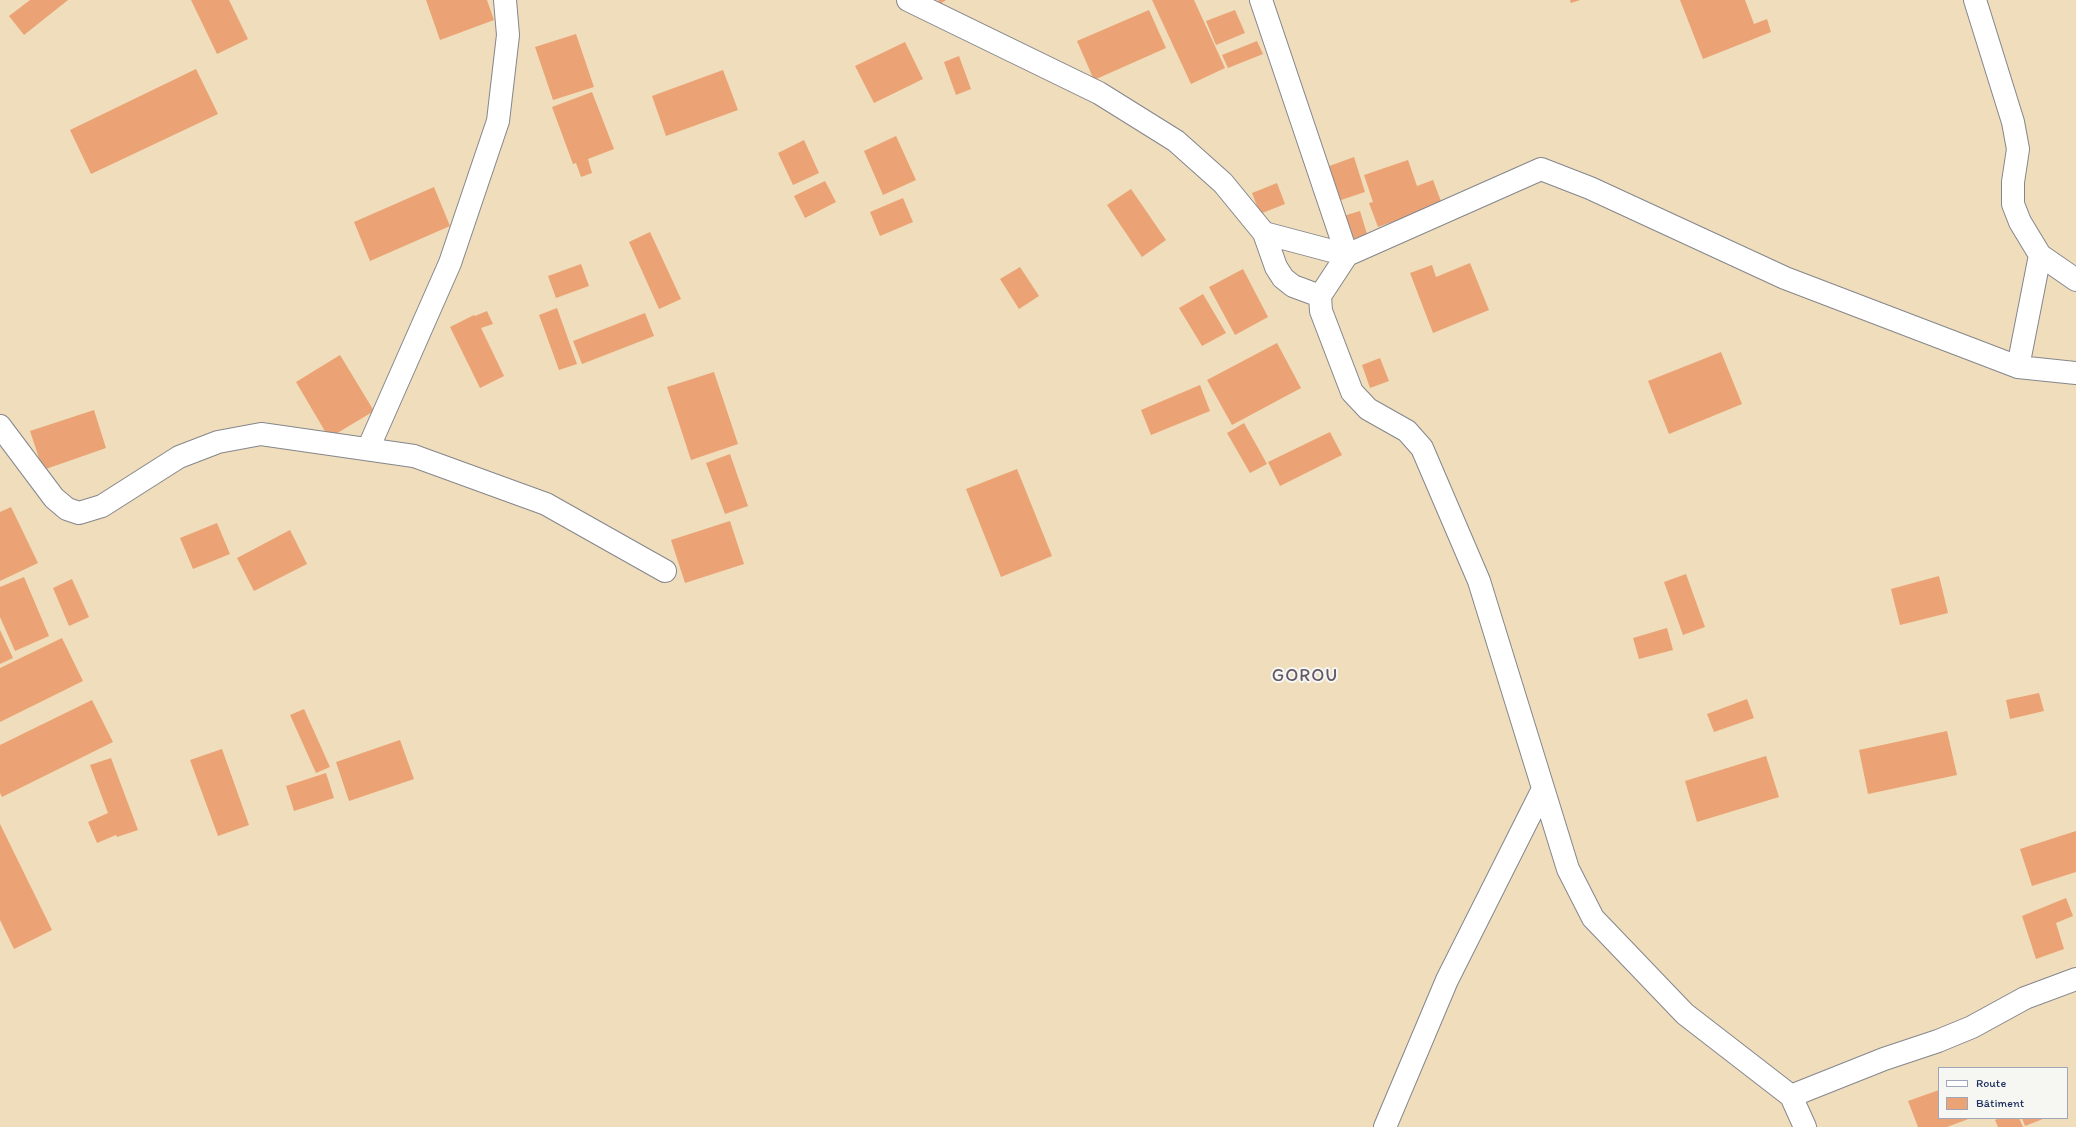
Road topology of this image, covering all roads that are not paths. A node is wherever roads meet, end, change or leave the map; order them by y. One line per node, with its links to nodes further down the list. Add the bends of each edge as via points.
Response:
1 (505, 0): 13 (street, via 508,35 498,121 450,263)
2 (908, 0): 5 (street, via 1098,93 1176,141 1223,183)
3 (1261, 0): 7 (street)
4 (1975, 0): 6 (street, via 2013,122 2018,149 2013,204 2020,222)
5 (1264, 233): 7 (street); 9 (street, via 1276,267 1283,278 1293,286)
6 (2040, 254): 8 (street); 10 (street)
7 (1346, 255): 9 (street); 10 (street, via 1541,169 1590,188 1785,278)
8 (2076, 280)
9 (1320, 296): 15 (street, via 1321,312 1352,392 1368,409 1407,431 1422,448 1479,581)
10 (2018, 367): 11 (street)
11 (2076, 373)
12 (0, 426): 13 (street, via 54,498 66,509 79,513 102,506 179,457 218,442 260,434)
13 (368, 449): 14 (street, via 414,456 546,504)
14 (665, 571)
15 (1543, 789): 17 (street, via 1568,869 1593,918 1686,1014); 18 (street, via 1447,980)
16 (2076, 979): 17 (street, via 2025,998 1938,1042 1884,1059)
17 (1791, 1096): 19 (street)
18 (1385, 1127)
19 (1806, 1127)

